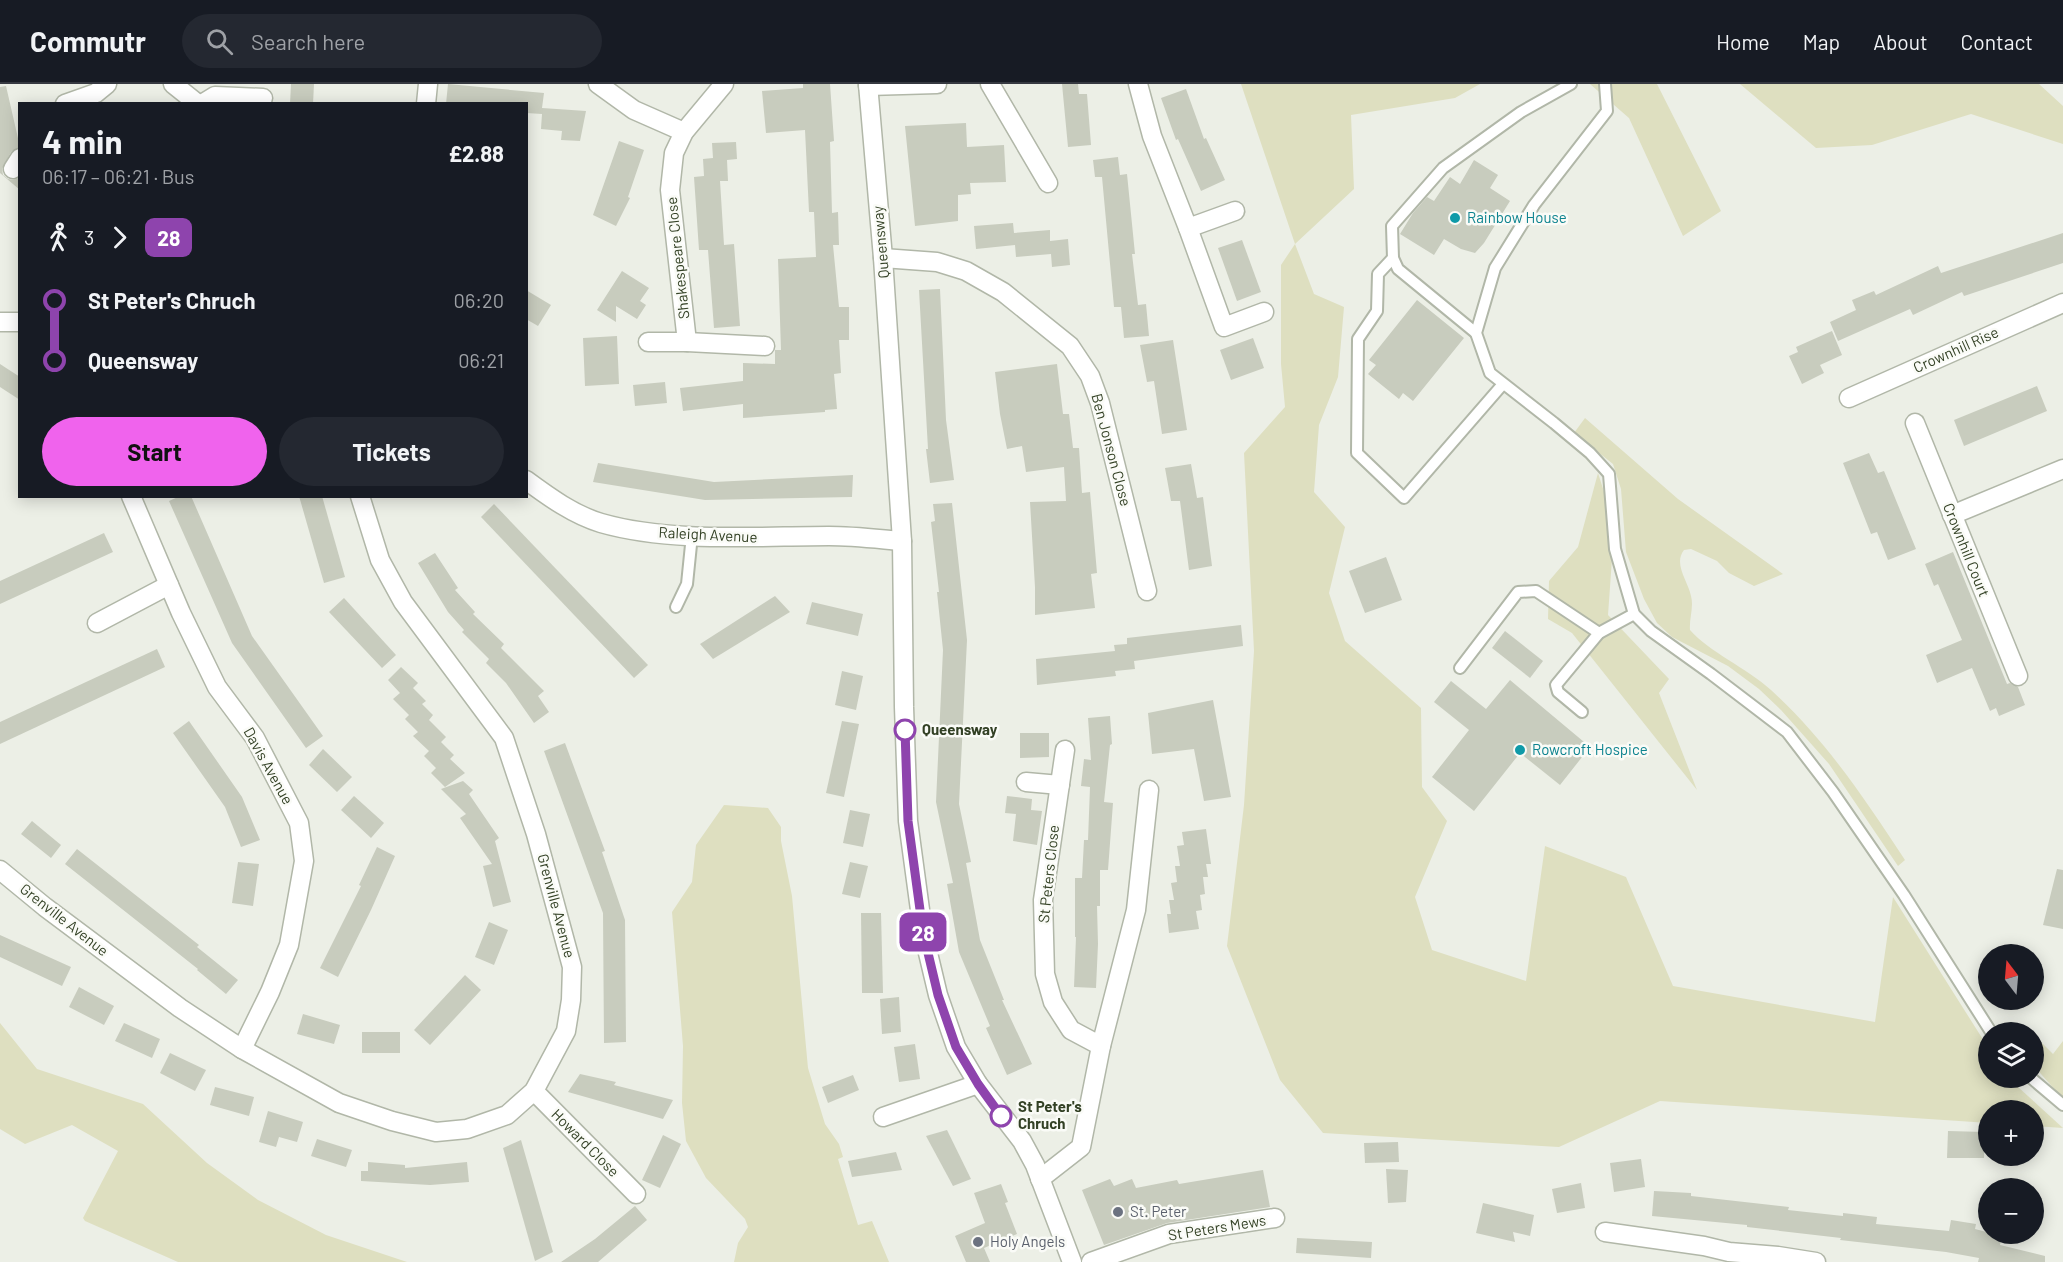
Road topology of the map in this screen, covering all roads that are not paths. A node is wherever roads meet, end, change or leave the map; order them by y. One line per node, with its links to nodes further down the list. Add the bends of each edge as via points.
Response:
1 (107, 84): 13 (street, via 96,93)
2 (428, 84): 16 (street)
3 (598, 84): 17 (street, via 634,110)
4 (724, 84): 17 (street, Shakespeare Close)
5 (938, 84): 10 (street)
6 (990, 84): 18 (street)
7 (1138, 84): 20 (street, via 1152,136)
8 (1571, 84): 22 (lane, via 1521,112 1443,168 1392,226)
9 (1605, 84): 27 (lane, via 1607,111 1534,205 1495,268)
10 (868, 85): 21 (street, Queensway)
11 (179, 86): 14 (street)
12 (263, 98): 15 (street, via 215,96)
13 (71, 102)
14 (198, 102)
15 (204, 102)
16 (426, 102)
17 (684, 132): 29 (street, Shakespeare Close, via 674,153 670,190)
18 (1048, 183)
19 (1235, 211): 20 (street)
20 (1188, 228): 24 (street, via 1224,327)
21 (883, 258): 40 (street, Queensway); 42 (street, Ben Jonson Close, via 937,262 966,271 1003,292 1070,346 1090,376 1100,403)
22 (1393, 258): 27 (lane, via 1398,268); 31 (lane, via 1378,274 1377,311 1358,339 1357,453 1404,498)
23 (2063, 303): 32 (street, Crownhill Rise)
24 (1264, 312)
25 (0, 322): 26 (street)
26 (18, 322)
27 (1476, 333): 31 (lane, via 1490,373)
28 (648, 342): 29 (street, Shakespeare Close)
29 (687, 342): 30 (street, Shakespeare Close)
30 (765, 346)
31 (1503, 384): 44 (lane, via 1590,453 1609,474 1615,549)
32 (1849, 398)
33 (1915, 423): 38 (street, Crownhill Court)
34 (2063, 469): 38 (street)
35 (528, 482): 39 (street, Raleigh Avenue, via 554,501 600,522 649,532)
36 (132, 498): 41 (street, Davis Avenue)
37 (361, 498): 60 (street, Grenville Avenue, via 380,560 403,602 504,738 536,834 572,967 566,1031)
38 (1952, 515): 48 (street, Crownhill Court)
39 (692, 535): 40 (street, Raleigh Avenue); 43 (lane, via 687,584)
40 (902, 541): 58 (street, Queensway, via 908,821 923,932 956,1047)
41 (169, 585): 45 (street); 57 (street, Davis Avenue, via 217,687 255,738 299,823 304,861 289,945)
42 (1147, 591)
43 (676, 607)
44 (1634, 614): 46 (lane); 55 (lane, via 1651,631 1787,732 1904,895)
45 (97, 623)
46 (1599, 633): 47 (lane, via 1536,591 1518,592); 49 (lane, via 1556,685 1558,692)
47 (1460, 668)
48 (2018, 676)
49 (1582, 712)
50 (1065, 750): 52 (street, St Peters Close)
51 (1026, 782): 52 (street)
52 (1060, 785): 56 (street, St Peters Close, via 1043,900 1045,974 1053,1002 1071,1030)
53 (1149, 790): 56 (street, via 1136,910)
54 (0, 870): 57 (street, Grenville Avenue, via 113,959)
55 (1984, 1022)
56 (1101, 1046): 63 (street, via 1081,1147)
57 (242, 1049): 60 (street, Grenville Avenue, via 339,1103 436,1132 467,1129 507,1115)
58 (978, 1084): 62 (street); 63 (street, Queensway, via 1022,1141)
59 (2043, 1088): 61 (lane)
60 (534, 1091): 64 (street, Howard Close)
61 (2063, 1105)
62 (883, 1117)
63 (1040, 1179): 67 (street, Queensway)
64 (636, 1194)
65 (1275, 1218): 68 (street, St Peters Mews, via 1169,1234)
66 (1605, 1232): 69 (street)
67 (1072, 1262)
68 (1091, 1262)
69 (1816, 1262)

